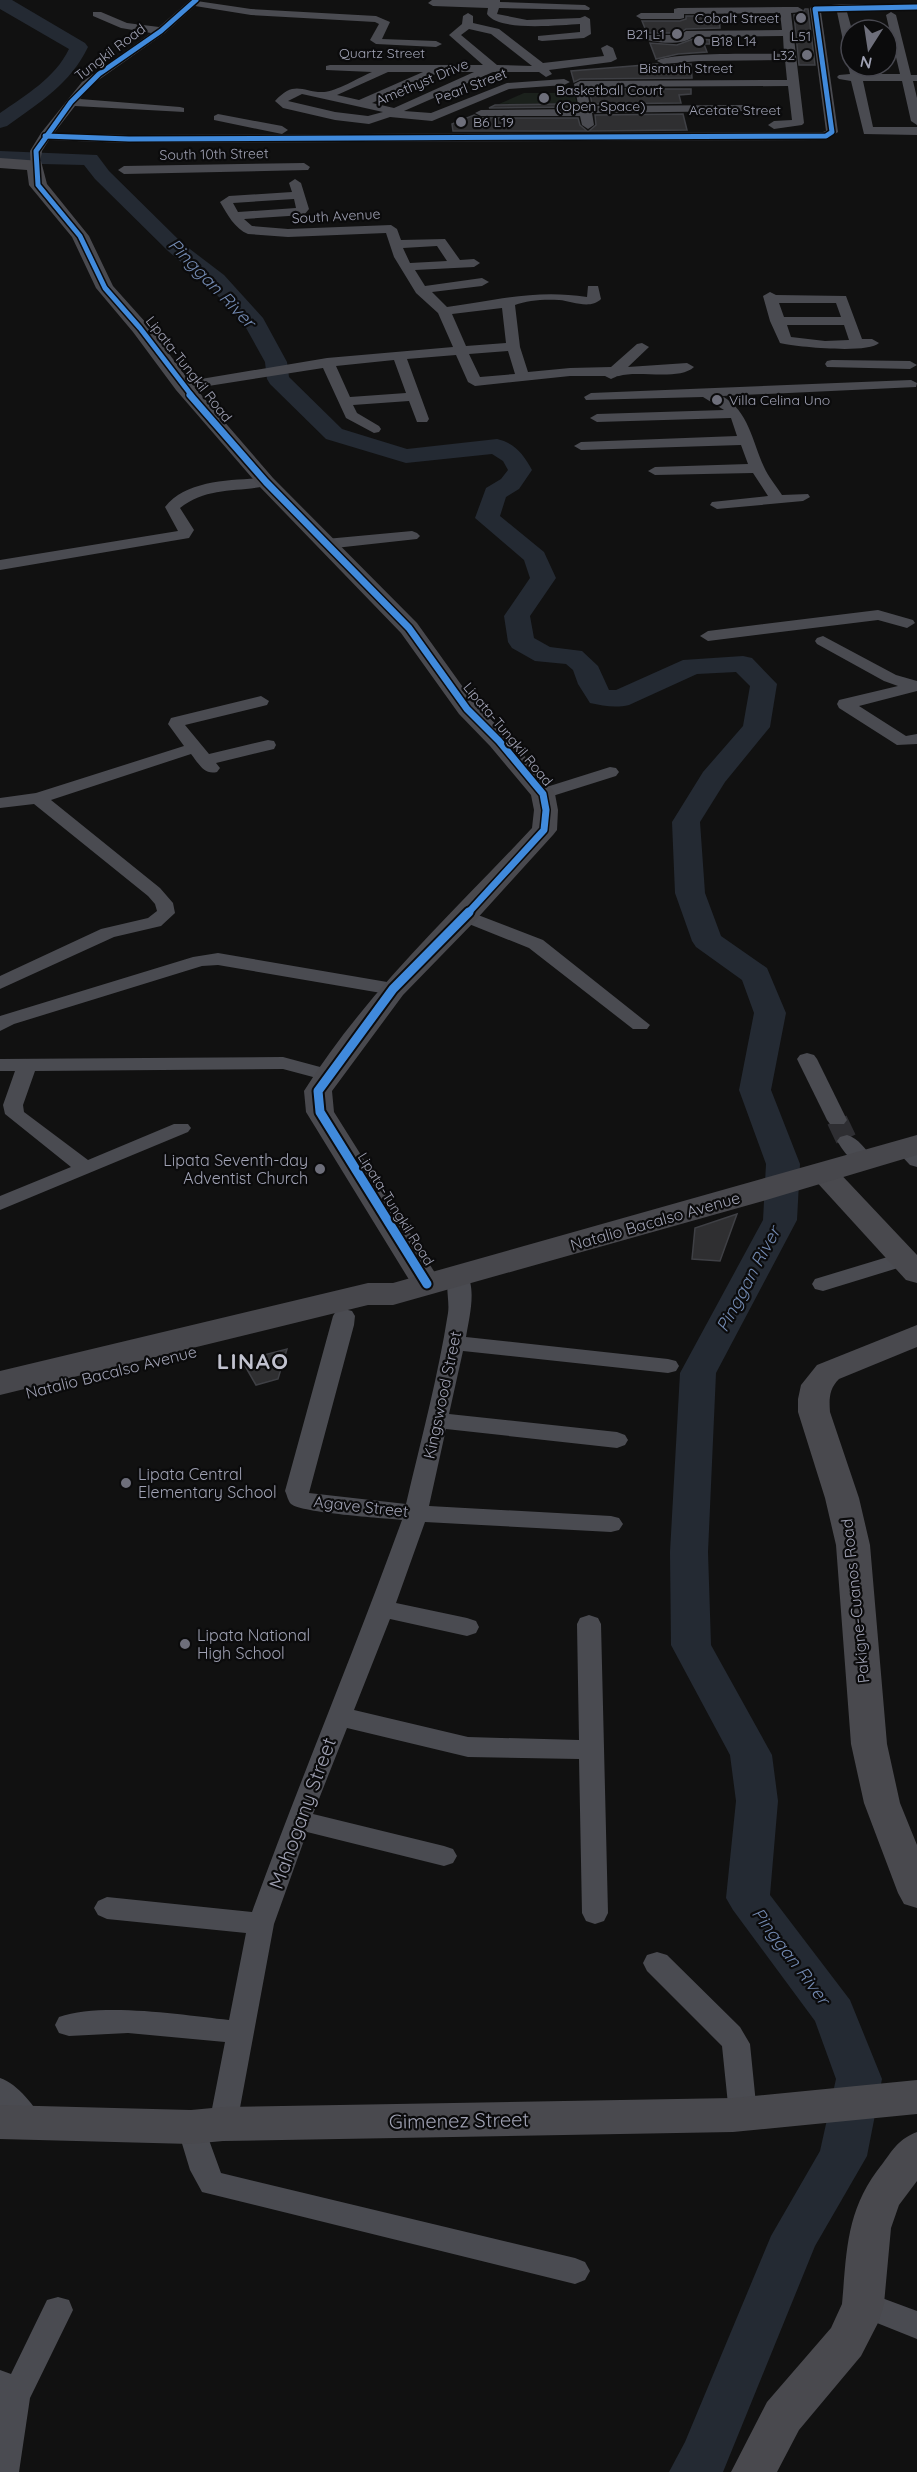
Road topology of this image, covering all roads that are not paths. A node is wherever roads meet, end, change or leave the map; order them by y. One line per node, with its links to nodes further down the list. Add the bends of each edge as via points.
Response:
1 (195, 1): 13 (street, Tungkil Road); 16 (street, via 251,12 357,13 385,22 376,40 380,42)
2 (494, 2): 3 (street); 4 (street); 12 (street, via 492,14 508,21)
3 (434, 3)
4 (584, 4): 12 (street)
5 (917, 7): 7 (street)
6 (815, 10): 7 (street); 17 (street); 30 (street)
7 (842, 11): 10 (street); 11 (street)
8 (97, 14): 13 (street, via 125,26)
9 (917, 14): 10 (street)
10 (891, 15): 32 (street)
11 (844, 18)
12 (585, 21): 15 (street, via 586,34 581,36)
13 (161, 31): 43 (street, Tungkil Road, via 99,74)
14 (684, 31): 14 (street, Cobalt Street, via 645,22); 17 (street); 17 (street, Cobalt Street); 17 (street); 19 (street); 35 (street, via 660,65); 36 (street)
15 (542, 38)
16 (436, 44)
17 (787, 44): 37 (street)
18 (607, 48): 21 (street, Quartz Street, via 611,59)
19 (654, 50)
20 (561, 52): 21 (street)
21 (577, 62): 25 (street, Quartz Street)
22 (392, 68): 23 (street, Quartz Street); 28 (street, Quartz Street); 42 (street)
23 (442, 68): 24 (street, Quartz Street); 44 (street)
24 (493, 68): 25 (street, Quartz Street); 25 (street, via 454,35 468,20 495,31); 48 (street, Amethyst Drive)
25 (542, 68): 33 (street)
26 (622, 68): 39 (street)
27 (589, 69): 38 (street)
28 (334, 72)
29 (839, 75): 30 (street)
30 (825, 77): 53 (street, via 831,134 822,136)
31 (857, 78): 57 (street, via 868,131)
32 (911, 78): 52 (street)
33 (552, 82): 34 (street, Pearl Street); 48 (street, Pearl Street, via 507,86 438,116)
34 (564, 82)
35 (661, 83): 36 (street, Bismuth Street); 39 (street, Bismuth Street)
36 (702, 83): 40 (street, Bismuth Street)
37 (794, 83): 40 (street, Bismuth Street); 53 (street, Acetate Street, via 798,123)
38 (592, 84): 39 (street, Bismuth Street); 41 (street, Bismuth Street)
39 (625, 84)
40 (744, 89): 41 (street); 53 (street)
41 (580, 91): 47 (street)
42 (328, 95): 44 (street); 51 (street, Amethyst Drive, via 302,91 291,94 281,104)
43 (71, 102): 46 (street); 59 (street, Tungkil Road)
44 (362, 103): 48 (street)
45 (233, 107): 54 (street, via 214,121)
46 (180, 110)
47 (585, 111): 49 (street); 53 (street); 55 (street)
48 (392, 112): 51 (street, Amethyst Drive, via 364,120)
49 (481, 113)
50 (264, 114): 54 (street)
51 (335, 116): 60 (street)
52 (917, 120)
53 (747, 121): 55 (street, Acetate Street); 60 (street)
54 (251, 123): 58 (street); 61 (street, via 287,127)
55 (588, 125): 56 (street, Acetate Street)
56 (456, 127)
57 (917, 131)
58 (235, 134)
59 (45, 136): 61 (street); 62 (street, Tungkil Road)
60 (301, 138): 61 (street)
61 (269, 139)
62 (35, 160): 63 (street); 99 (street, Lipata-Tungkil Road, via 38,185 80,236 105,288)
63 (0, 163)
64 (304, 167): 65 (street, South 10th Street)
65 (290, 168): 67 (street, South 10th Street); 68 (street)
66 (124, 170): 67 (street, South 10th Street)
67 (241, 183): 68 (street); 70 (street, via 226,201)
68 (298, 195): 69 (street, via 303,209)
69 (284, 214): 70 (street); 71 (street)
70 (234, 216): 71 (street, South Avenue, via 248,231)
71 (288, 234): 72 (street, South Avenue, via 380,225 392,230)
72 (397, 244): 74 (street, via 441,242); 75 (street, South Avenue)
73 (474, 263): 74 (street)
74 (456, 264): 75 (street)
75 (406, 267): 78 (street, South Avenue)
76 (482, 282): 78 (street)
77 (593, 289): 79 (street, via 592,301 558,296 520,298)
78 (422, 290): 80 (street, South Avenue)
79 (508, 303): 80 (street); 86 (street)
80 (444, 311): 89 (street, South Avenue)
81 (777, 321): 82 (street); 82 (street, via 770,298 840,299); 85 (street, via 785,340)
82 (849, 321): 84 (street)
83 (872, 342): 84 (street)
84 (857, 343): 85 (street)
85 (825, 345): 93 (street)
86 (513, 347): 89 (street); 97 (street)
87 (642, 347): 96 (street)
88 (909, 348): 94 (street)
89 (460, 350): 91 (street); 97 (street, South Avenue, via 475,382)
90 (681, 353): 95 (street)
91 (399, 355): 92 (street); 101 (street)
92 (327, 362): 99 (street); 103 (street)
93 (832, 364): 94 (street); 98 (street)
94 (910, 364): 98 (street, via 912,387)
95 (687, 367): 96 (street); 100 (street)
96 (614, 372): 97 (street, via 570,369); 102 (street)
97 (523, 378)
98 (840, 385): 100 (street)
99 (183, 386): 114 (street, Lipata-Tungkil Road)
100 (706, 393): 102 (street); 104 (street)
101 (413, 397): 103 (street); 106 (street)
102 (591, 397): 105 (street)
103 (345, 401): 107 (street, via 351,415)
104 (736, 414): 105 (street); 108 (street)
105 (597, 418): 109 (street)
106 (422, 419)
107 (374, 429)
108 (746, 440): 110 (street); 112 (street)
109 (602, 444): 110 (street); 111 (street)
110 (646, 444): 113 (street, via 655,477)
111 (581, 446)
112 (757, 468): 113 (street); 116 (street)
113 (696, 471): 116 (street, via 713,501)
114 (266, 482): 118 (street, Lipata-Tungkil Road); 119 (street, via 216,486 187,495 172,507 186,530 184,535)
115 (803, 497): 116 (street)
116 (777, 499)
117 (412, 536): 118 (street)
118 (326, 544): 129 (street, Lipata-Tungkil Road, via 409,628 467,709)
119 (0, 565)
120 (914, 626): 121 (street, via 888,617 861,616)
121 (708, 636)
122 (823, 641): 123 (street, via 890,678)
123 (915, 683): 125 (street, via 845,704 903,741)
124 (261, 701): 127 (street, via 177,722)
125 (917, 739)
126 (268, 745): 127 (street)
127 (203, 758): 130 (street)
128 (610, 772): 129 (street)
129 (543, 794): 132 (street, Lipata-Tungkil Road, via 544,830)
130 (38, 798): 131 (street); 133 (street, via 154,892 164,903 166,913 154,922 108,933)
131 (0, 803)
132 (465, 916): 134 (street, Lipata-Tungkil Road); 136 (street, via 536,944)
133 (0, 983)
134 (393, 989): 135 (street, via 234,961 200,961); 140 (street, Lipata-Tungkil Road)
135 (0, 1025)
136 (640, 1025)
137 (807, 1059): 141 (street)
138 (0, 1065): 139 (street)
139 (27, 1065): 140 (street, via 283,1063); 144 (street, via 13,1105 15,1114)
140 (328, 1075): 148 (street, Lipata-Tungkil Road, via 318,1091 320,1112)
141 (837, 1120)
142 (181, 1128): 144 (street)
143 (913, 1151): 145 (highway, Natalio Bacalso Avenue, via 855,1151)
144 (84, 1167): 146 (street)
145 (814, 1175): 147 (street); 148 (highway, Natalio Bacalso Avenue)
146 (0, 1204)
147 (910, 1266): 149 (street)
148 (442, 1281): 150 (highway, Natalio Bacalso Avenue); 153 (street, Kingswood Street, via 460,1304)
149 (823, 1284)
150 (393, 1294): 151 (highway, Natalio Bacalso Avenue, via 374,1307); 155 (highway, Natalio Bacalso Avenue, via 368,1294)
151 (344, 1316): 156 (highway, Natalio Bacalso Avenue); 159 (street, Agave Street, via 297,1491 299,1497 306,1501)
152 (917, 1335): 168 (street, Pakigne-Cuanos Road, via 828,1372 817,1382 812,1397 850,1524 869,1744 882,1803)
153 (454, 1343): 154 (street); 157 (street, Kingswood Street)
154 (668, 1366)
155 (0, 1383)
156 (0, 1399)
157 (438, 1420): 158 (street); 159 (street, Kingswood Street)
158 (617, 1440)
159 (416, 1513): 160 (street, Agave Street); 161 (street, Mahogany Street)
160 (611, 1524)
161 (382, 1609): 163 (street); 164 (street, Mahogany Street)
162 (589, 1624): 165 (street)
163 (468, 1627)
164 (338, 1716): 165 (street, via 468,1747); 166 (street, Mahogany Street)
165 (592, 1750): 170 (street)
166 (298, 1820): 167 (street); 171 (street, Mahogany Street)
167 (444, 1856)
168 (917, 1893)
169 (107, 1908): 171 (street)
170 (595, 1914)
171 (261, 1924): 174 (street, Mahogany Street)
172 (657, 1963): 177 (street, via 736,2044)
173 (69, 2025): 174 (street, via 128,2022)
174 (240, 2032): 179 (street, Mahogany Street)
175 (0, 2090): 178 (street)
176 (917, 2097): 177 (street, Gimenez Street)
177 (743, 2114): 179 (street, Gimenez Street)
178 (15, 2123): 179 (street, Gimenez Street)
179 (207, 2125): 181 (street, via 204,2170 212,2183)
180 (914, 2157): 182 (street, via 881,2196 870,2228)
181 (575, 2271)
182 (863, 2304): 184 (street); 186 (street, via 846,2342 783,2416)
183 (58, 2310): 185 (street)
184 (917, 2325)
185 (8, 2391): 187 (street)
186 (757, 2470)
187 (3, 2472)

